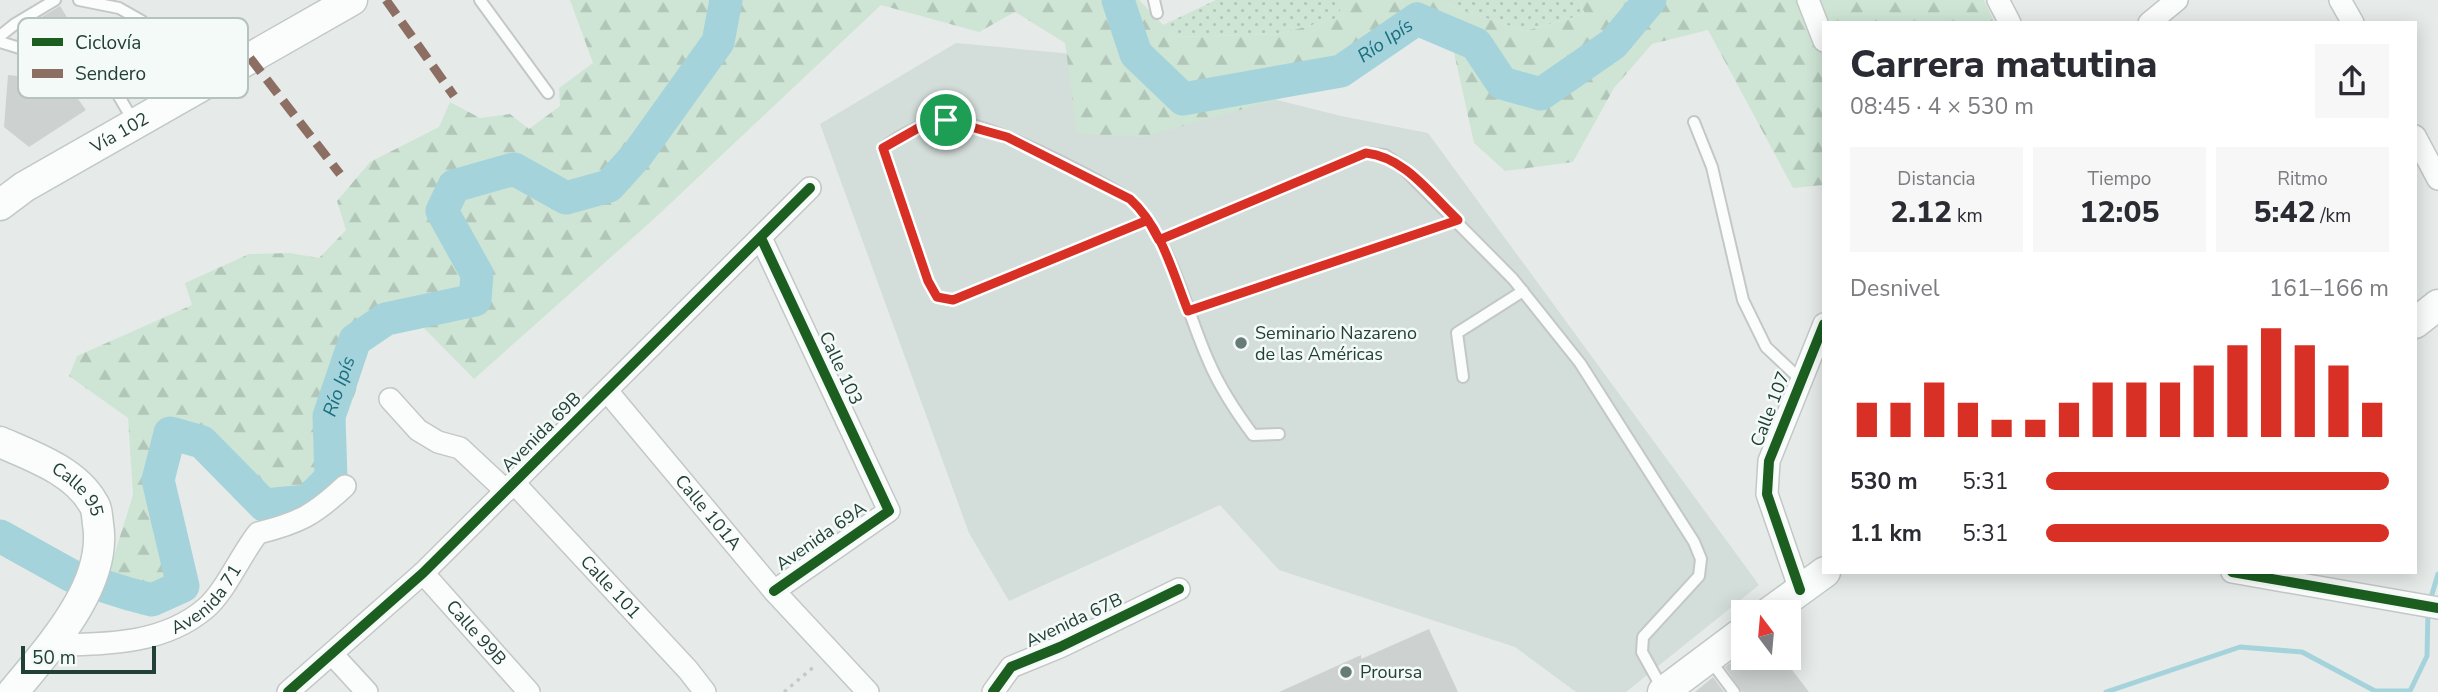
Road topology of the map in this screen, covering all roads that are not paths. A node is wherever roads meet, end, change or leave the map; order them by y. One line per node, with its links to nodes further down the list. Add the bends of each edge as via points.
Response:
1 (55, 0): 10 (lane)
2 (79, 0): 11 (lane, via 119,8)
3 (352, 0): 19 (main road, Vía 102)
4 (480, 0): 20 (lane)
5 (1154, 0): 9 (lane)
6 (1808, 0): 16 (street)
7 (1998, 0): 12 (street)
8 (2340, 0): 13 (street)
9 (1157, 13)
10 (28, 18)
11 (137, 18)
12 (2009, 21)
13 (2352, 21)
14 (18, 24): 15 (lane)
15 (0, 36)
16 (1822, 36)
17 (0, 42): 18 (lane)
18 (18, 48)
19 (248, 60)
20 (548, 93)
21 (120, 98): 24 (lane)
22 (181, 98): 24 (main road, Vía 102)
23 (1694, 122): 40 (lane, via 1712,167 1743,300 1766,347)
24 (135, 124): 27 (main road, Vía 102)
25 (2417, 140): 26 (street)
26 (2438, 178)
27 (12, 188): 29 (main road, Vía 102)
28 (810, 188): 32 (street, Avenida 69B)
29 (0, 205)
30 (1148, 220): 30 (lane, via 1130,199 1104,184 1007,137 964,123 946,120 920,127 883,148 937,297 953,300); 33 (lane)
31 (1458, 220): 33 (lane, via 1401,166 1385,155 1366,153); 34 (lane); 36 (lane)
32 (762, 240): 41 (street, Avenida 69B); 47 (street, Calle 103)
33 (1159, 240): 36 (lane)
34 (1523, 292): 39 (lane, via 1457,333); 67 (lane, via 1580,363 1701,559 1699,576 1643,636 1642,652)
35 (2438, 305): 37 (main road)
36 (1188, 311): 43 (lane, via 1209,363 1253,435)
37 (2417, 321)
38 (1822, 329): 40 (street, Calle 107)
39 (1462, 377)
40 (1800, 379): 53 (street, Calle 107, via 1769,460 1768,494)
41 (607, 391): 46 (street, Avenida 69B); 52 (street, Calle 101A)
42 (390, 399): 46 (street, Calle 101, via 418,430 460,448)
43 (1279, 434)
44 (0, 442): 57 (main road, Calle 95, via 40,459 73,481 94,504 100,536 97,563 71,620)
45 (345, 486): 57 (street, Avenida 71, via 295,524 258,533 207,607 169,631 120,642)
46 (510, 487): 48 (street, Avenida 69B); 64 (street, Calle 101)
47 (889, 511): 52 (street, Avenida 69A)
48 (423, 573): 58 (street, Avenida 69B); 63 (street, Calle 99B)
49 (1822, 574): 53 (main road)
50 (2243, 574): 55 (street)
51 (1179, 589): 66 (street, Avenida 67B, via 1011,667)
52 (774, 590): 65 (street, Calle 101A)
53 (1800, 590): 54 (main road)
54 (1786, 600)
55 (2438, 608)
56 (1731, 641): 59 (main road)
57 (52, 645): 60 (main road)
58 (332, 654): 61 (street, Avenida 69B); 62 (street)
59 (1708, 658): 67 (main road); 68 (lane)
60 (13, 692)
61 (288, 692)
62 (367, 692)
63 (528, 692)
64 (705, 692)
65 (868, 692)
66 (993, 692)
67 (1664, 692)
68 (1734, 692)

